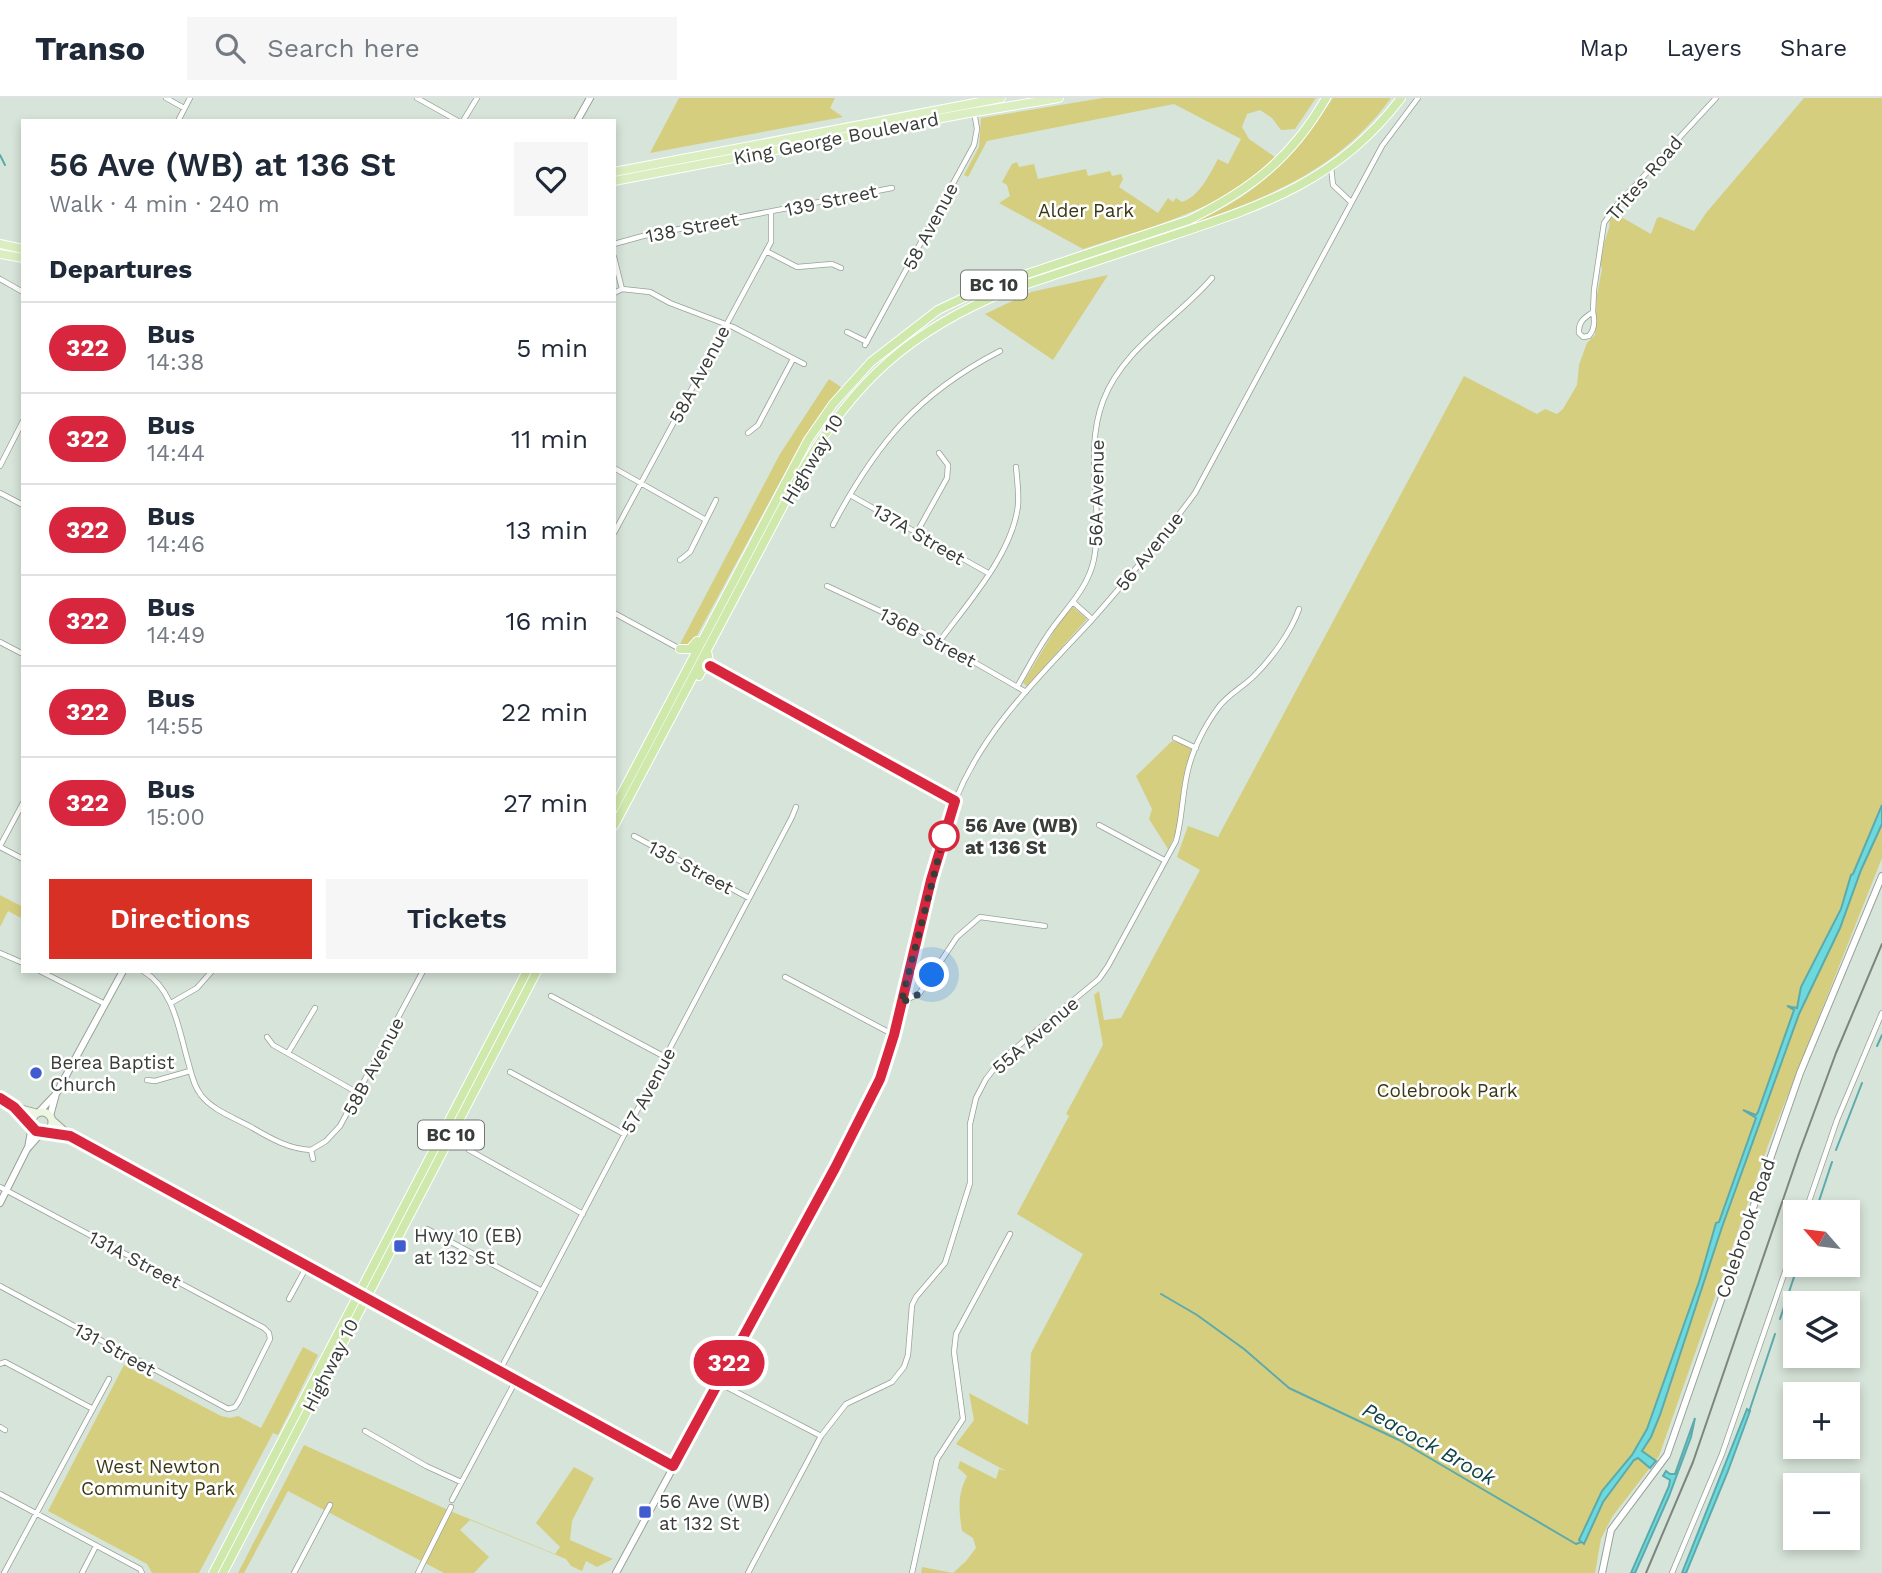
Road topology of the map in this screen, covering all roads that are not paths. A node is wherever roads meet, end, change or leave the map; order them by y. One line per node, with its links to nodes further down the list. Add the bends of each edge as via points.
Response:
1 (166, 98): 13 (street)
2 (190, 98): 13 (street)
3 (417, 98): 15 (street)
4 (477, 98): 16 (street)
5 (590, 98): 17 (street)
6 (1000, 98): 12 (main road, King George Boulevard)
7 (1059, 98): 12 (main road, King George Boulevard)
8 (1401, 98): 18 (highway, Highway 10 / BC 10, via 1377,127)
9 (1418, 98): 22 (street, 56 Avenue, via 1382,146)
10 (1716, 98): 37 (street, Trites Road, via 1604,223)
11 (1324, 101): 59 (highway, Highway 10 / BC 10, via 1282,159 1219,206 982,289 938,310 892,344 848,386 818,425)
12 (973, 104): 19 (main road, King George Boulevard); 20 (main road, King George Boulevard); 39 (street, 58 Avenue, via 974,145 866,344)
13 (184, 108): 14 (street)
14 (179, 119)
15 (454, 119)
16 (465, 119)
17 (579, 119)
18 (1331, 167): 22 (street, via 1333,185); 69 (highway, Highway 10 / BC 10, via 1295,190 1251,209 975,304 900,350 856,392 823,435)
19 (616, 172)
20 (616, 181)
21 (892, 188): 23 (street, 139 Street)
22 (1350, 202): 65 (street, 56 Avenue, via 1195,493)
23 (771, 212): 24 (street, 138 Street); 27 (street, 58A Avenue, via 772,236)
24 (616, 243)
25 (0, 244): 26 (main road)
26 (21, 249)
27 (766, 250): 31 (street, via 797,267 832,264); 38 (street, 58A Avenue)
28 (0, 254): 29 (main road)
29 (21, 258)
30 (616, 265): 34 (street)
31 (841, 268)
32 (1212, 278): 62 (street, 56A Avenue, via 1129,359 1103,401 1093,445 1098,532 1094,563)
33 (0, 279): 35 (street)
34 (622, 289): 36 (street); 38 (street, via 650,292)
35 (21, 291)
36 (616, 292)
37 (1593, 312): 37 (street, Trites Road, via 1592,333 1583,337 1579,326)
38 (726, 325): 41 (street); 49 (street, 58A Avenue)
39 (847, 332)
40 (1000, 351): 51 (street, via 916,407 889,436)
41 (793, 359): 42 (street); 44 (street, via 758,425)
42 (804, 364)
43 (21, 425): 46 (street)
44 (748, 433)
45 (939, 453): 57 (street, via 947,465 947,478)
46 (0, 466)
47 (1016, 467): 60 (street, via 1018,505 1012,531)
48 (616, 469): 49 (street)
49 (641, 483): 54 (street); 56 (street, 58A Avenue)
50 (0, 493): 53 (street)
51 (850, 495): 55 (street); 57 (street, 137A Street)
52 (716, 500): 54 (street)
53 (21, 504)
54 (706, 520): 58 (street, via 690,552)
55 (833, 525)
56 (616, 529)
57 (917, 532): 60 (street, 137A Street)
58 (680, 560)
59 (740, 569): 68 (highway, via 726,585 695,645); 72 (highway, Highway 10 / BC 10)
60 (988, 573): 67 (street)
61 (827, 586): 67 (street, 136B Street)
62 (1073, 602): 65 (street); 73 (street, 56A Avenue, via 1047,635)
63 (1299, 609): 77 (street, 55A Avenue, via 1255,675 1218,708)
64 (616, 614): 68 (street)
65 (1093, 619): 74 (street, 56 Avenue)
66 (0, 642): 70 (street)
67 (939, 642): 73 (street, 136B Street)
68 (680, 649): 72 (highway)
69 (707, 651): 71 (highway); 76 (highway, Highway 10 / BC 10)
70 (21, 653)
71 (710, 666): 76 (highway, via 702,670 667,736); 78 (street)
72 (688, 668): 79 (highway, Highway 10 / BC 10)
73 (1017, 687): 74 (street, 136B Street)
74 (1026, 692): 78 (street, 56 Avenue, via 985,741)
75 (1175, 737): 77 (street)
76 (659, 742): 82 (highway, Highway 10 / BC 10)
77 (1196, 748): 87 (street, 55A Avenue, via 1188,767 1181,822)
78 (955, 801): 103 (street, 56 Avenue)
79 (616, 804)
80 (21, 807): 85 (street)
81 (796, 807): 89 (street, 57 Avenue)
82 (616, 822)
83 (1099, 825): 87 (street)
84 (634, 836): 89 (street, 135 Street)
85 (0, 846): 86 (street)
86 (21, 858)
87 (1164, 860): 148 (street, 55A Avenue, via 1099,979 1000,1061 986,1079 970,1124 970,1183 945,1262 912,1305 904,1367 892,1382 846,1404)
88 (1882, 876): 167 (street, Colebrook Road, via 1800,1073 1667,1455 1611,1530)
89 (748, 898): 110 (street, 57 Avenue)
90 (1045, 926): 103 (street, via 980,917 957,937 919,994)
91 (0, 953): 92 (street)
92 (21, 962)
93 (44, 973): 104 (street)
94 (121, 973): 104 (street)
95 (146, 973): 102 (street, via 158,982)
96 (210, 973): 102 (street, via 197,988)
97 (420, 973): 114 (street, 58B Avenue)
98 (526, 973): 138 (highway, Highway 10 / BC 10)
99 (536, 973): 138 (highway, Highway 10 / BC 10)
100 (785, 977): 107 (street)
101 (551, 996): 110 (street)
102 (171, 1003): 111 (street)
103 (901, 1003): 107 (street, 56 Avenue)
104 (105, 1004): 115 (street)
105 (315, 1008): 109 (street)
106 (1882, 1013): 129 (street)
107 (894, 1035): 144 (street, 56 Avenue, via 880,1079 847,1145)
108 (267, 1037): 109 (street)
109 (288, 1054): 114 (street)
110 (665, 1058): 122 (street, 57 Avenue)
111 (190, 1071): 113 (street); 125 (street, via 198,1092 215,1108 283,1145)
112 (510, 1072): 122 (street)
113 (147, 1080)
114 (358, 1093): 125 (street, 58B Avenue, via 337,1131)
115 (57, 1094): 118 (street); 119 (street)
116 (0, 1098): 117 (main road)
117 (14, 1107): 118 (main road); 120 (main road)
118 (38, 1112): 119 (main road); 120 (main road)
119 (51, 1118): 121 (main road, via 49,1129); 123 (main road)
120 (32, 1125): 121 (main road); 124 (street)
121 (43, 1132): 123 (main road); 124 (street)
122 (624, 1134): 131 (street, 57 Avenue)
123 (70, 1136): 134 (main road)
124 (27, 1149): 128 (street)
125 (311, 1150): 127 (street)
126 (469, 1150): 131 (street)
127 (313, 1159)
128 (3, 1189): 130 (street); 146 (street, 131A Street, via 264,1328 269,1343)
129 (1809, 1200)
130 (0, 1203)
131 (583, 1213): 137 (street, 57 Avenue)
132 (427, 1228): 137 (street)
133 (1010, 1234): 166 (street, via 956,1334 963,1419 937,1459)
134 (308, 1266): 138 (main road); 139 (street)
135 (1783, 1278): 168 (street, via 1722,1454)
136 (0, 1286): 146 (street, 131 Street)
137 (542, 1291): 141 (street, 57 Avenue)
138 (361, 1296): 141 (street); 160 (highway, Highway 10 / BC 10); 161 (highway, Highway 10 / BC 10)
139 (289, 1299)
140 (2, 1363): 145 (street)
141 (499, 1373): 143 (street)
142 (109, 1379): 145 (street)
143 (515, 1382): 149 (street); 150 (street)
144 (719, 1382): 148 (street); 149 (street, 56 Avenue)
145 (93, 1409): 155 (street)
146 (230, 1409)
147 (365, 1431): 150 (street)
148 (821, 1436): 165 (street, 55A Avenue)
149 (673, 1466): 164 (street, 56 Avenue)
150 (461, 1482): 152 (street)
151 (0, 1494): 155 (street)
152 (452, 1500)
153 (330, 1505): 162 (street)
154 (451, 1507): 163 (street)
155 (35, 1513): 156 (street); 157 (street)
156 (96, 1546): 158 (street); 159 (street)
157 (4, 1573)
158 (82, 1573)
159 (142, 1573)
160 (213, 1573)
161 (223, 1573)
162 (294, 1573)
163 (418, 1573)
164 (616, 1573)
165 (748, 1573)
166 (912, 1573)
167 (1602, 1573)
168 (1672, 1573)

